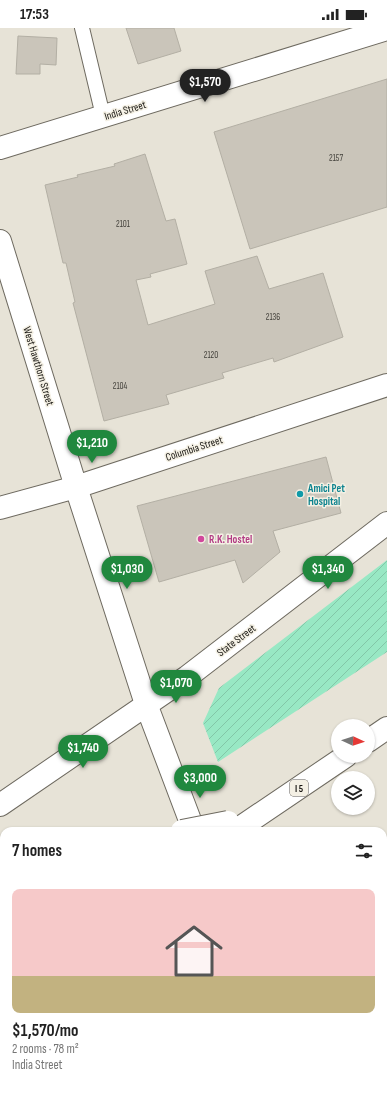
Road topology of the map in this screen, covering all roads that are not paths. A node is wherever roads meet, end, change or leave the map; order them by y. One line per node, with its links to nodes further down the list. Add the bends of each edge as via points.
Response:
1 (82, 28): 3 (lane)
2 (387, 29): 3 (main road, India Street)
3 (103, 116): 4 (main road, India Street)
4 (0, 148)
5 (0, 241): 7 (main road, West Hawthorn Street)
6 (387, 385): 7 (main road, Columbia Street)
7 (76, 487): 8 (main road, Columbia Street); 10 (main road, West Hawthorn Street)
8 (0, 508)
9 (387, 523): 10 (main road, State Street, via 248,631)
10 (146, 704): 14 (main road, State Street); 16 (main road, West Hawthorn Street)
11 (387, 728): 12 (main road)
12 (375, 736)
13 (335, 763): 15 (main road, I 5)
14 (0, 805)
15 (238, 825): 17 (main road, bridge)
16 (192, 827)
17 (219, 827)

